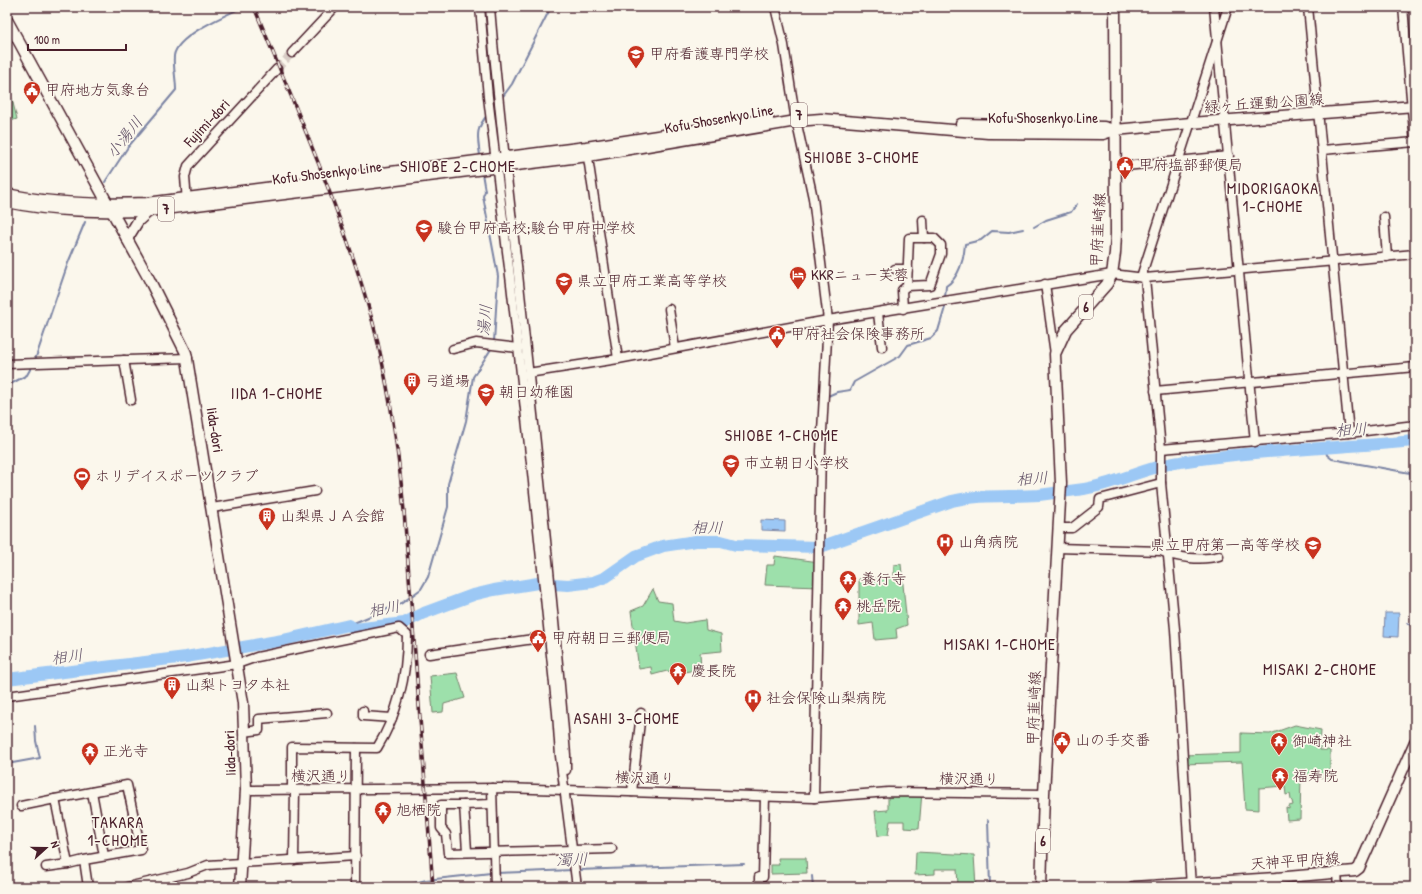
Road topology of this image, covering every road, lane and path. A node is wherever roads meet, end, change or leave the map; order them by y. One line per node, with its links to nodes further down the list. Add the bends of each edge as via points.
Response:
1 (335, 7): 12 (street)
2 (480, 7): 25 (street, via 490,120)
3 (490, 7): 25 (street, via 498,110)
4 (775, 7): 16 (street, via 784,45)
5 (1115, 7): 19 (main road, 甲府韮崎線 / 6)
6 (1214, 7): 11 (street)
7 (1228, 7): 11 (street)
8 (1308, 7): 15 (street)
9 (1403, 7): 14 (street)
10 (7, 20): 30 (main road, Iida-dori)
11 (1218, 39): 17 (street); 18 (street)
12 (292, 53)
13 (277, 69): 29 (street, Fujimi-dori, via 188,166 185,182)
14 (1413, 106): 15 (main road, 緑ヶ丘運動公園線); 20 (street)
15 (1319, 115): 17 (main road, 緑ヶ丘運動公園線); 21 (street)
16 (795, 118): 19 (main road, Kofu Shosenkyo Line / 7, via 988,133 1103,134); 22 (main road, Kofu Shosenkyo Line / 7); 49 (street, via 813,198)
17 (1226, 120): 18 (main road, 緑ヶ丘運動公園線); 23 (street)
18 (1190, 123): 19 (main road, 緑ヶ丘運動公園線); 24 (street)
19 (1115, 130): 26 (main road, 甲府韮崎線 / 6)
20 (1415, 143): 21 (street)
21 (1322, 150): 38 (street)
22 (587, 152): 25 (main road, Kofu Shosenkyo Line / 7); 56 (street)
23 (1229, 156): 24 (street); 41 (street)
24 (1177, 162): 26 (street); 43 (street)
25 (491, 163): 29 (main road, Kofu Shosenkyo Line / 7); 51 (street); 60 (street)
26 (1115, 167): 42 (main road, 甲府韮崎線 / 6, via 1115,253)
27 (7, 194): 30 (main road, Kofu Shosenkyo Line / 7)
28 (7, 202): 30 (main road, Kofu Shosenkyo Line / 7, via 57,210)
29 (187, 202): 30 (main road, Kofu Shosenkyo Line / 7, via 148,203); 31 (main road, Kofu Shosenkyo Line / 7)
30 (110, 208): 31 (main road, Kofu Shosenkyo Line / 7); 34 (main road, Iida-dori)
31 (149, 211): 34 (main road, via 138,221)
32 (1384, 217): 37 (street)
33 (923, 220): 35 (street)
34 (127, 238): 55 (main road, Iida-dori)
35 (924, 238): 40 (street, via 909,238); 45 (street, via 934,238 941,245 941,254 930,285)
36 (1415, 254): 37 (street)
37 (1387, 257): 38 (street)
38 (1332, 262): 41 (street); 61 (street)
39 (895, 269): 40 (street)
40 (908, 269): 45 (street)
41 (1239, 270): 43 (street); 62 (street)
42 (1112, 274): 43 (street); 44 (street); 54 (main road, 甲府韮崎線 / 6, via 1107,284 1066,330)
43 (1143, 278): 63 (street)
44 (1045, 284): 47 (street); 54 (street)
45 (907, 286): 47 (street, via 902,290)
46 (669, 309): 52 (street)
47 (903, 309): 48 (street)
48 (878, 313): 49 (street); 50 (street)
49 (828, 320): 52 (street); 97 (street, via 821,450)
50 (882, 347)
51 (518, 348): 53 (street, via 476,343); 76 (street)
52 (675, 348): 56 (street)
53 (453, 349)
54 (1055, 354): 72 (main road, 甲府韮崎線 / 6, via 1061,483)
55 (188, 358): 57 (street); 71 (main road, Iida-dori)
56 (618, 359): 60 (street)
57 (124, 360): 58 (street); 64 (street)
58 (7, 364)
59 (1415, 367): 61 (street)
60 (528, 373): 76 (street)
61 (1342, 374): 62 (street); 66 (street)
62 (1250, 381): 63 (street); 67 (street)
63 (1156, 391): 68 (street)
64 (130, 400)
65 (1415, 425): 66 (street)
66 (1349, 433): 67 (street)
67 (1255, 442): 68 (street)
68 (1161, 450): 69 (street)
69 (1161, 483): 72 (street, via 1100,499 1099,507 1072,528); 74 (street)
70 (315, 491): 71 (street)
71 (212, 508): 79 (main road, Iida-dori)
72 (1058, 528): 73 (main road, 甲府韮崎線 / 6)
73 (1057, 548): 74 (street, via 1161,551); 95 (main road, 甲府韮崎線 / 6)
74 (1169, 554): 75 (street, via 1212,558); 114 (street)
75 (1219, 556)
76 (546, 574): 77 (street)
77 (552, 636): 78 (street); 89 (street, via 560,756)
78 (428, 654)
79 (237, 663): 80 (street); 84 (street, via 399,628 407,635 407,655); 85 (main road, Iida-dori)
80 (7, 696)
81 (363, 711): 84 (street, via 363,716)
82 (327, 713): 85 (street, via 259,719 259,730)
83 (641, 713): 94 (street)
84 (392, 718): 87 (street, via 377,748)
85 (244, 732): 90 (main road, Iida-dori)
86 (1415, 742): 113 (main road, 天神平甲府線, via 1359,868 1355,871)
87 (356, 748): 91 (street, via 292,747); 92 (street)
88 (492, 788): 89 (street, 横沢通り); 92 (street, 横沢通り); 99 (street)
89 (565, 789): 94 (street, 横沢通り); 104 (street)
90 (246, 790): 91 (street, 横沢通り); 110 (main road, Iida-dori)
91 (293, 790): 92 (street, 横沢通り); 109 (street)
92 (357, 790): 107 (street)
93 (92, 792): 98 (street); 106 (street); 106 (street, via 127,784 141,850)
94 (632, 792): 96 (street, 横沢通り)
95 (1044, 794): 97 (street, 横沢通り, via 888,792); 122 (main road, 甲府韮崎線 / 6)
96 (765, 797): 97 (street, 横沢通り); 121 (street, via 763,877 759,877)
97 (814, 798)
98 (55, 799): 101 (street); 111 (street)
99 (492, 804): 100 (street); 105 (street)
100 (464, 805): 103 (street); 103 (street, via 440,805 441,828 446,834 448,853)
101 (21, 806)
102 (612, 849): 104 (street)
103 (467, 851): 105 (street)
104 (572, 851): 105 (street); 120 (street)
105 (494, 852): 119 (street)
106 (104, 856): 108 (street)
107 (356, 856): 109 (street); 118 (street)
108 (84, 860): 111 (street); 115 (street)
109 (294, 860): 110 (street)
110 (243, 863): 116 (street, via 208,865 188,873); 117 (main road, Iida-dori)
111 (68, 864): 112 (street)
112 (46, 867)
113 (1337, 873): 114 (main road, 天神平甲府線); 124 (street)
114 (1191, 885): 123 (main road, 天神平甲府線)
115 (88, 887)
116 (127, 887)
117 (240, 887)
118 (356, 887)
119 (495, 887)
120 (577, 887)
121 (758, 887)
122 (1041, 887)
123 (1133, 887)
124 (1338, 887)

